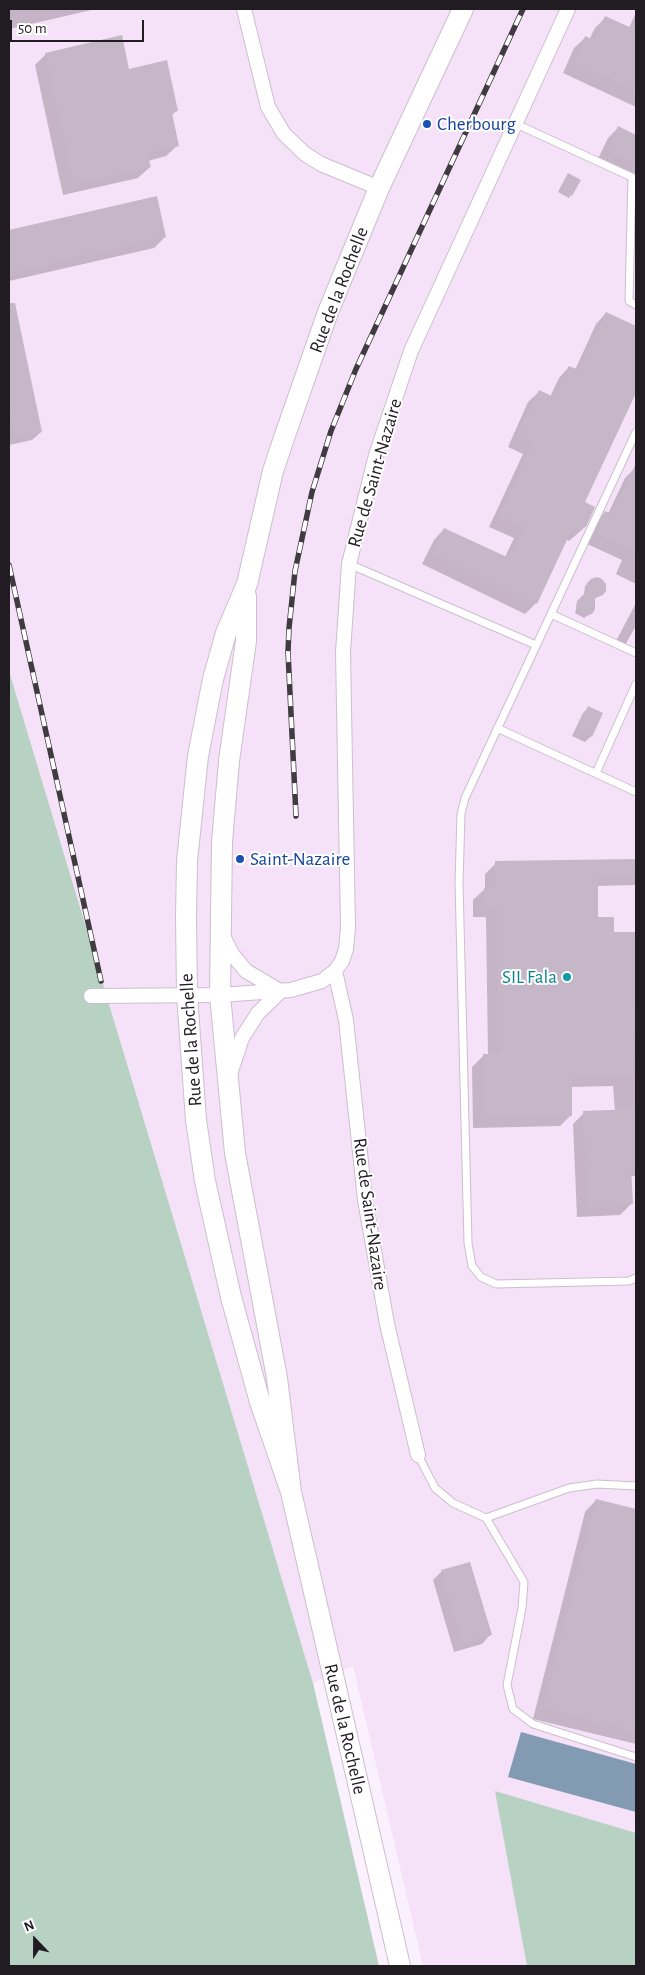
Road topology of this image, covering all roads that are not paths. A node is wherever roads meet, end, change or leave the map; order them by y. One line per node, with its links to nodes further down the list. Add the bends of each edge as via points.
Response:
1 (244, 9): 6 (street, via 268,107 284,134 321,164)
2 (463, 9): 6 (main road, Rue de la Rochelle)
3 (568, 9): 4 (street, Rue de Saint-Nazaire)
4 (514, 123): 5 (lane); 9 (street, Rue de Saint-Nazaire, via 411,351 376,455)
5 (634, 178): 7 (lane, via 629,302)
6 (379, 188): 10 (main road, Rue de la Rochelle, via 328,312 284,438)
7 (636, 306)
8 (636, 432): 11 (lane)
9 (350, 564): 12 (lane); 19 (street, Rue de Saint-Nazaire, via 343,652 348,928 346,950)
10 (246, 584): 18 (main road, Rue de la Rochelle, via 246,641 229,760 222,842); 21 (main road, Rue de la Rochelle, via 226,633 213,679 198,756 187,861)
11 (551, 614): 12 (lane); 13 (lane)
12 (536, 645): 15 (lane)
13 (636, 653)
14 (636, 684): 16 (lane)
15 (497, 728): 16 (lane); 25 (lane, via 461,814 459,883 464,1134 468,1243 472,1266 481,1277 496,1284 629,1281)
16 (596, 773): 17 (lane)
17 (636, 792)
18 (220, 930): 20 (street, via 232,954 246,971); 22 (main road, Rue de la Rochelle)
19 (336, 971): 20 (street, via 322,981); 26 (street, Rue de Saint-Nazaire, via 346,1020 365,1200 387,1324)
20 (281, 991): 22 (street); 24 (street, via 258,1014 242,1038)
21 (187, 995): 22 (street); 23 (street); 28 (main road, Rue de la Rochelle, via 196,1120 205,1181 231,1297 260,1402)
22 (220, 995): 24 (main road, Rue de la Rochelle)
23 (92, 996)
24 (227, 1080): 28 (main road, Rue de la Rochelle, via 235,1153 277,1378)
25 (636, 1278)
26 (418, 1455): 29 (lane, via 435,1488 453,1503)
27 (636, 1486): 29 (lane, via 597,1484 569,1488)
28 (291, 1492): 31 (main road, Rue de la Rochelle)
29 (486, 1518): 30 (lane, via 524,1582 507,1684 513,1709 533,1724)
30 (636, 1757)
31 (400, 1966)

